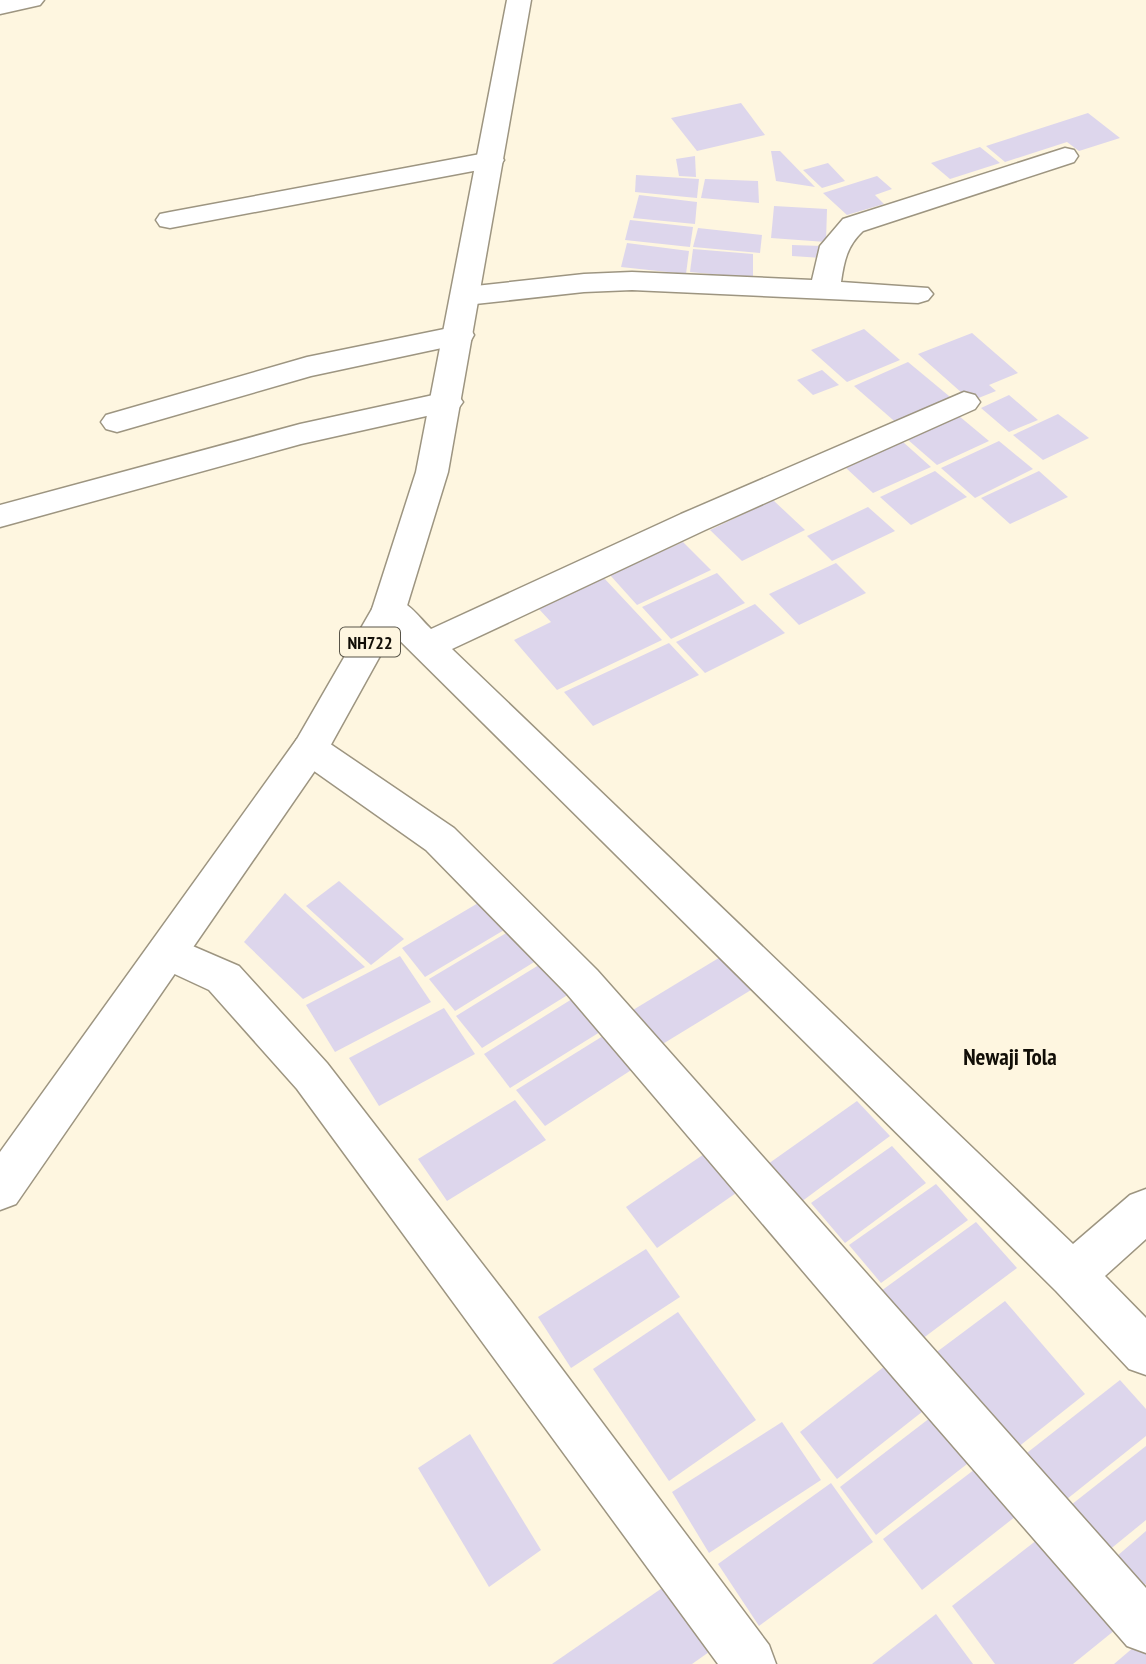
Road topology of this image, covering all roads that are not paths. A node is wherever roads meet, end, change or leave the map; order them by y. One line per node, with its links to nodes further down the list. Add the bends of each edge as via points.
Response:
1 (32, 0): 3 (main road)
2 (519, 0): 5 (main road, NH722)
3 (0, 7)
4 (1065, 156): 7 (main road, via 853,225 838,237 831,251)
5 (491, 160): 6 (main road); 9 (main road, NH722)
6 (170, 220)
7 (825, 289): 8 (main road); 9 (main road, via 632,281)
8 (918, 294)
9 (466, 296): 10 (main road, NH722)
10 (459, 335): 11 (main road, NH722); 13 (main road, via 307,367)
11 (447, 402): 14 (main road, via 300,434); 15 (main road, NH722, via 432,472)
12 (964, 402): 16 (main road)
13 (117, 422)
14 (0, 516)
15 (389, 609): 16 (main road); 17 (main road, NH722)
16 (429, 646): 21 (main road)
17 (310, 749): 18 (main road, NH722); 23 (main road, via 440,839 582,982)
18 (167, 952): 19 (main road, NH722); 24 (main road, via 224,978 312,1076)
19 (0, 1189)
20 (1146, 1210): 21 (main road)
21 (1072, 1275): 22 (main road)
22 (1146, 1352)
23 (1146, 1627)
24 (750, 1664)

